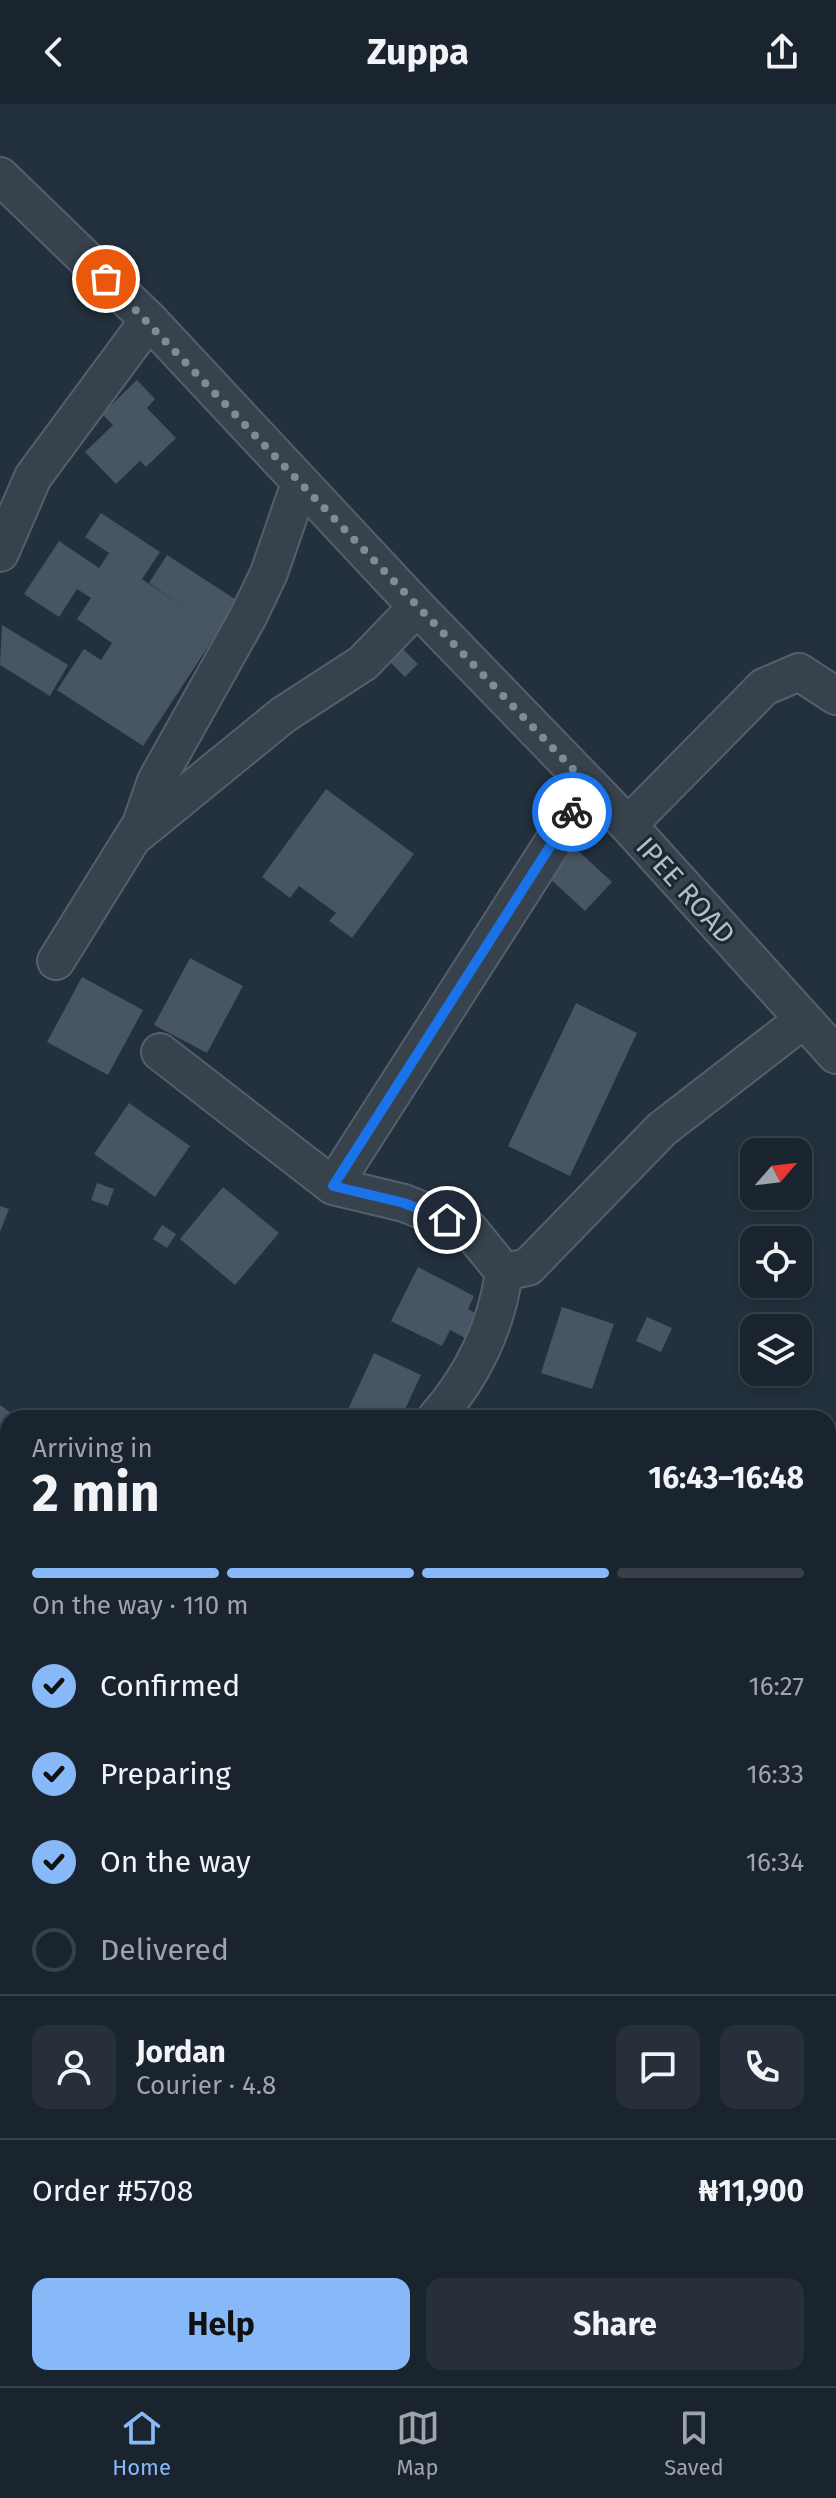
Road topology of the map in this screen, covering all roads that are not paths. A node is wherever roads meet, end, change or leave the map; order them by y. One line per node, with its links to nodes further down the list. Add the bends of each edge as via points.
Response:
1 (0, 176): 2 (street, IPEE ROAD)
2 (149, 320): 3 (street, IPEE ROAD); 4 (street, via 33,477)
3 (300, 483): 5 (street, IPEE ROAD); 9 (street, via 269,573 156,781)
4 (0, 553)
5 (417, 607): 7 (street, IPEE ROAD); 9 (street, via 363,663 283,715)
6 (836, 696): 8 (street, via 799,672 764,687)
7 (589, 786): 8 (street, IPEE ROAD); 14 (street)
8 (628, 825): 11 (street, IPEE ROAD)
9 (134, 837): 10 (street)
10 (56, 961)
11 (803, 1020): 13 (street, IPEE ROAD); 15 (street, via 662,1129 528,1267)
12 (160, 1052): 14 (street)
13 (836, 1055)
14 (333, 1186): 15 (street, via 404,1203 469,1229)
15 (504, 1272): 16 (street, via 481,1353)
16 (443, 1410)

